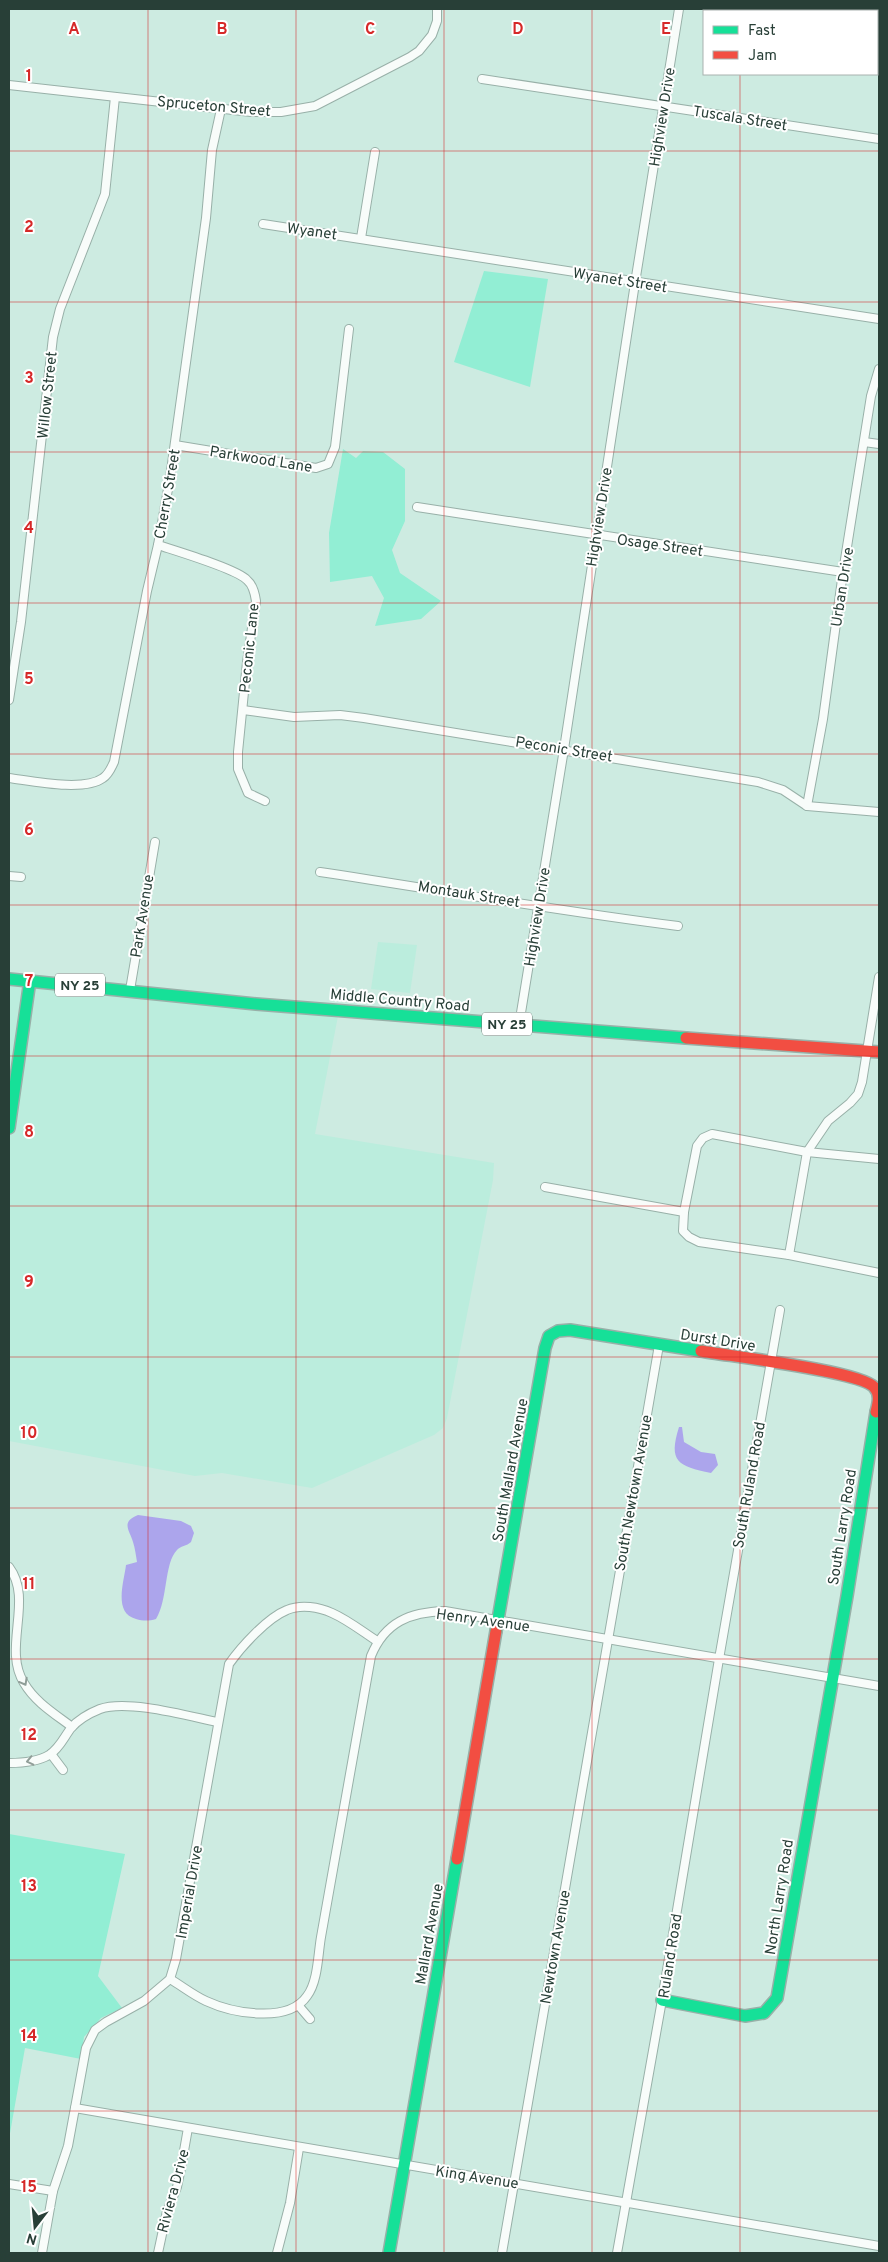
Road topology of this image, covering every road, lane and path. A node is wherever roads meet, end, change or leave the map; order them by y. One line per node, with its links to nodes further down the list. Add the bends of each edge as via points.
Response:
1 (438, 9): 7 (street, Spruceton Street, via 432,35 418,51 330,99 281,112)
2 (679, 9): 6 (street, Highview Drive)
3 (482, 79): 6 (street, Tuscala Street)
4 (9, 85): 5 (street, Spruceton Street)
5 (115, 97): 7 (street, Spruceton Street); 23 (street, Willow Street, via 105,194 60,309 53,337)
6 (665, 105): 8 (street, Tuscala Street); 12 (street, Highview Drive)
7 (221, 109): 18 (street, Cherry Street, via 212,150)
8 (879, 139)
9 (375, 152): 11 (street)
10 (263, 224): 11 (street, Wyanet)
11 (360, 238): 12 (street, Wyanet Street)
12 (635, 283): 13 (street, Wyanet Street); 20 (street, Highview Drive)
13 (879, 319)
14 (349, 329): 18 (street, Parkwood Lane, via 337,438 328,464 316,468)
15 (879, 370): 16 (street, Urban Drive, via 871,396)
16 (864, 442): 17 (street); 22 (street, Urban Drive)
17 (879, 444)
18 (175, 446): 21 (street, Cherry Street)
19 (417, 507): 20 (street, Osage Street)
20 (596, 536): 22 (street, Osage Street); 25 (street, Highview Drive)
21 (158, 545): 24 (street, Peconic Lane, via 235,572 247,579 253,589 256,601); 26 (street, Cherry Street, via 110,769 102,780 78,785)
22 (843, 572): 28 (street, Urban Drive, via 823,719)
23 (9, 700)
24 (243, 710): 25 (street, Peconic Street, via 294,717 340,715); 27 (street, Peconic Lane, via 238,769 248,793)
25 (564, 749): 28 (street, Peconic Street, via 758,782 784,790); 34 (street, Highview Drive)
26 (9, 778)
27 (265, 801)
28 (807, 806): 29 (street)
29 (879, 812)
30 (155, 842): 39 (street, Park Avenue)
31 (320, 872): 34 (street, Montauk Street)
32 (9, 876): 33 (street)
33 (21, 877)
34 (538, 905): 35 (street, Montauk Street); 40 (street, Highview Drive)
35 (678, 926)
36 (879, 977): 41 (street)
37 (9, 979): 38 (street, Middle Country Road / NY 25)
38 (30, 980): 39 (street, Middle Country Road / NY 25); 42 (street)
39 (130, 990): 40 (street, Middle Country Road / NY 25, via 256,1004)
40 (519, 1025): 41 (street, Middle Country Road / NY 25)
41 (874, 1051): 43 (street, via 858,1094 828,1121)
42 (9, 1128)
43 (807, 1152): 44 (street); 46 (street, via 712,1134 702,1138 697,1146); 47 (street)
44 (879, 1159)
45 (545, 1187): 46 (street)
46 (684, 1212): 47 (street, via 683,1231 699,1242)
47 (789, 1255): 48 (street)
48 (879, 1273)
49 (780, 1310): 52 (street, South Ruland Road)
50 (558, 1331): 51 (street, Durst Drive, via 570,1330); 55 (street, South Mallard Avenue, via 549,1336 545,1348)
51 (659, 1345): 52 (street, Durst Drive); 56 (street, South Newtown Avenue)
52 (771, 1364): 53 (street, Durst Drive, via 837,1373); 58 (street, South Ruland Road)
53 (872, 1383): 59 (street, South Larry Road, via 878,1389 879,1406)
54 (9, 1567): 62 (street, one-way to 62, via 18,1599 17,1666 23,1682 47,1709)
55 (500, 1621): 56 (street, Henry Avenue); 57 (street, Henry Avenue, via 425,1612 408,1616 395,1624); 73 (street, Mallard Avenue)
56 (608, 1640): 58 (street, Henry Avenue); 74 (street, Newtown Avenue)
57 (377, 1642): 61 (street, Imperial Drive, via 333,1613 301,1607 287,1610 240,1649 229,1664); 68 (street, Henry Avenue, via 371,1656 313,1979 308,1996)
58 (719, 1659): 59 (street, Henry Avenue); 67 (street, Ruland Road)
59 (831, 1677): 60 (street, Henry Avenue); 67 (street, North Larry Road, via 776,1998 769,2011 759,2016)
60 (879, 1686)
61 (217, 1722): 62 (street, via 150,1709 114,1707 91,1713); 66 (street, Imperial Drive, via 182,1931)
62 (72, 1727): 63 (street)
63 (51, 1754): 64 (street, one-way to 64, via 25,1763); 65 (street)
64 (9, 1764)
65 (63, 1770)
66 (170, 1979): 68 (street, via 207,2001 252,2014); 70 (street, via 144,2001 95,2030 86,2048)
67 (662, 2000): 77 (street, Ruland Road)
68 (298, 2005): 69 (street)
69 (310, 2019)
70 (75, 2108): 71 (street, King Avenue); 76 (street, via 68,2146)
71 (188, 2128): 72 (street, King Avenue); 80 (street, Riviera Drive, via 182,2168 166,2211)
72 (299, 2148): 73 (street, King Avenue); 81 (street, via 290,2203)
73 (404, 2166): 74 (street, King Avenue); 82 (street, Mallard Avenue)
74 (514, 2183): 77 (street, King Avenue); 83 (street, Newtown Avenue)
75 (9, 2184): 76 (street)
76 (53, 2191): 79 (street)
77 (625, 2203): 78 (street, King Avenue); 84 (street, Ruland Road)
78 (879, 2246)
79 (42, 2253)
80 (158, 2253)
81 (276, 2253)
82 (389, 2253)
83 (502, 2253)
84 (617, 2253)

